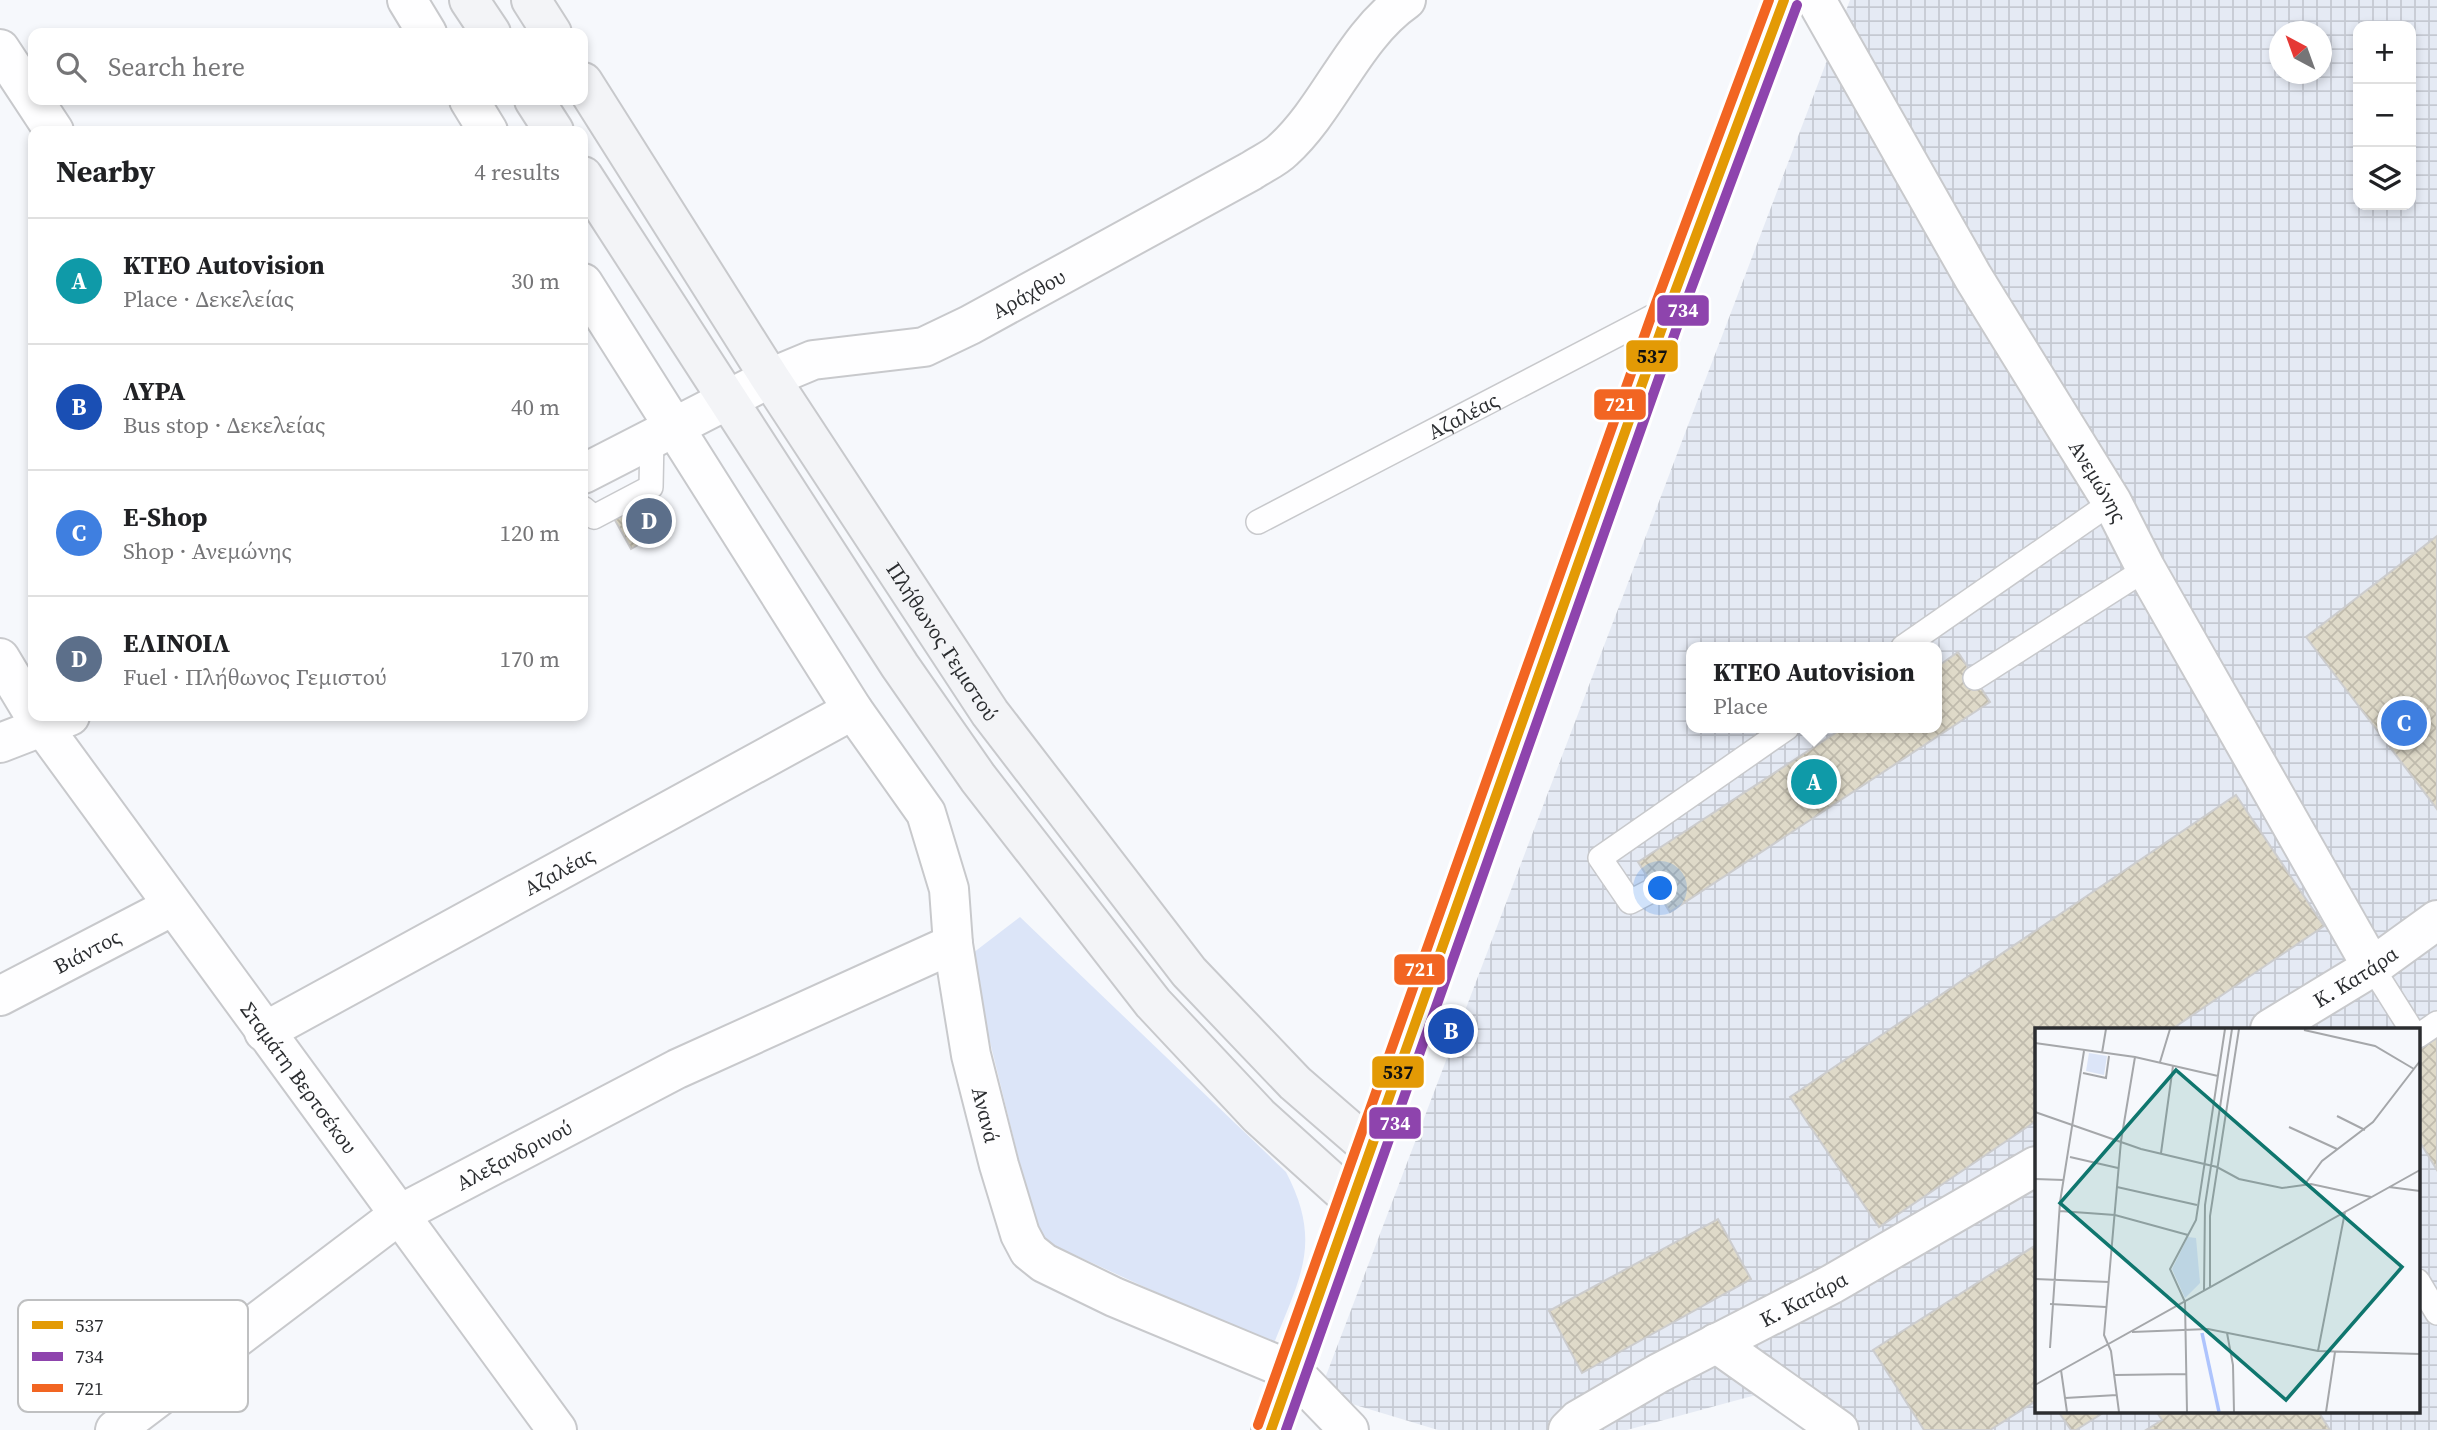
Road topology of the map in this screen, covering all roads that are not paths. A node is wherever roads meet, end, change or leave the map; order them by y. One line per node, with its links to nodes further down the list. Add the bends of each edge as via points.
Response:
1 (407, 0): 7 (street)
2 (469, 0): 8 (street)
3 (531, 0): 9 (street)
4 (1784, 0): 21 (street)
5 (1815, 0): 26 (street, Ανεμώνης, via 1973,277)
6 (1401, 2): 22 (street, Αράχθου, via 1298,134 1281,152 1251,171 970,326 924,346 813,360)
7 (424, 28)
8 (488, 28)
9 (549, 28)
10 (0, 49): 12 (street)
11 (588, 90): 22 (street, Πλήθωνος Γεμιστού)
12 (28, 92)
13 (37, 105): 16 (street)
14 (472, 105): 17 (street)
15 (537, 105): 18 (street)
16 (51, 126)
17 (485, 126)
18 (551, 126)
19 (588, 184): 23 (street)
20 (588, 292): 24 (street)
21 (1670, 308): 28 (lane, Αζαλέας); 50 (street)
22 (770, 378): 23 (street, Αράχθου); 50 (street, Πλήθωνος Γεμιστού, via 990,713 1103,863 1189,972 1295,1083)
23 (727, 399): 24 (street, Αράχθου); 52 (street, via 900,666 1071,900 1153,1003 1259,1116)
24 (662, 433): 25 (street, Αράχθου); 27 (lane, via 651,487 594,517); 34 (street)
25 (588, 471)
26 (2112, 502): 29 (street, Ανεμώνης); 30 (lane)
27 (588, 512)
28 (1258, 522)
29 (2146, 569): 32 (lane); 43 (street, Ανεμώνης)
30 (1910, 642)
31 (0, 658): 33 (street, Σταμάτη Βερτσέκου)
32 (1975, 678)
33 (28, 695)
34 (853, 710): 42 (street, Ανανά, via 926,813 949,889); 48 (street, Αζαλέας)
35 (40, 721): 38 (street)
36 (47, 721): 40 (street, Σταμάτη Βερτσέκου)
37 (1780, 733): 39 (lane, via 1600,858 1630,902)
38 (0, 743)
39 (1655, 889)
40 (173, 906): 44 (street, Βιάντος); 48 (street, Σταμάτη Βερτσέκου)
41 (2437, 920): 43 (street, Κ. Κατάρα)
42 (953, 944): 53 (street, Αλεξανδρινού, via 677,1069); 58 (street, Ανανά, via 971,1055 999,1165 1029,1251 1114,1297)
43 (2372, 967): 46 (street, Κ. Κατάρα); 47 (lane)
44 (0, 996)
45 (2437, 1023): 49 (lane)
46 (2272, 1028)
47 (2410, 1028)
48 (264, 1032): 53 (street, Σταμάτη Βερτσέκου)
49 (2420, 1035)
50 (1370, 1148): 52 (street)
51 (2035, 1167): 57 (street, Κ. Κατάρα, via 1797,1304)
52 (1352, 1200): 58 (street)
53 (400, 1214): 56 (street, Αλεξανδρινού); 61 (street, Σταμάτη Βερτσέκου)
54 (2420, 1284): 55 (lane)
55 (2437, 1313)
56 (248, 1329)
57 (1716, 1343): 64 (street, Κ. Κατάρα, via 1578,1420); 65 (street)
58 (1292, 1371): 62 (street); 63 (street)
59 (139, 1412): 60 (street, Αλεξανδρινού)
60 (115, 1430)
61 (557, 1430)
62 (1271, 1430)
63 (1349, 1430)
64 (1568, 1430)
65 (1839, 1430)

